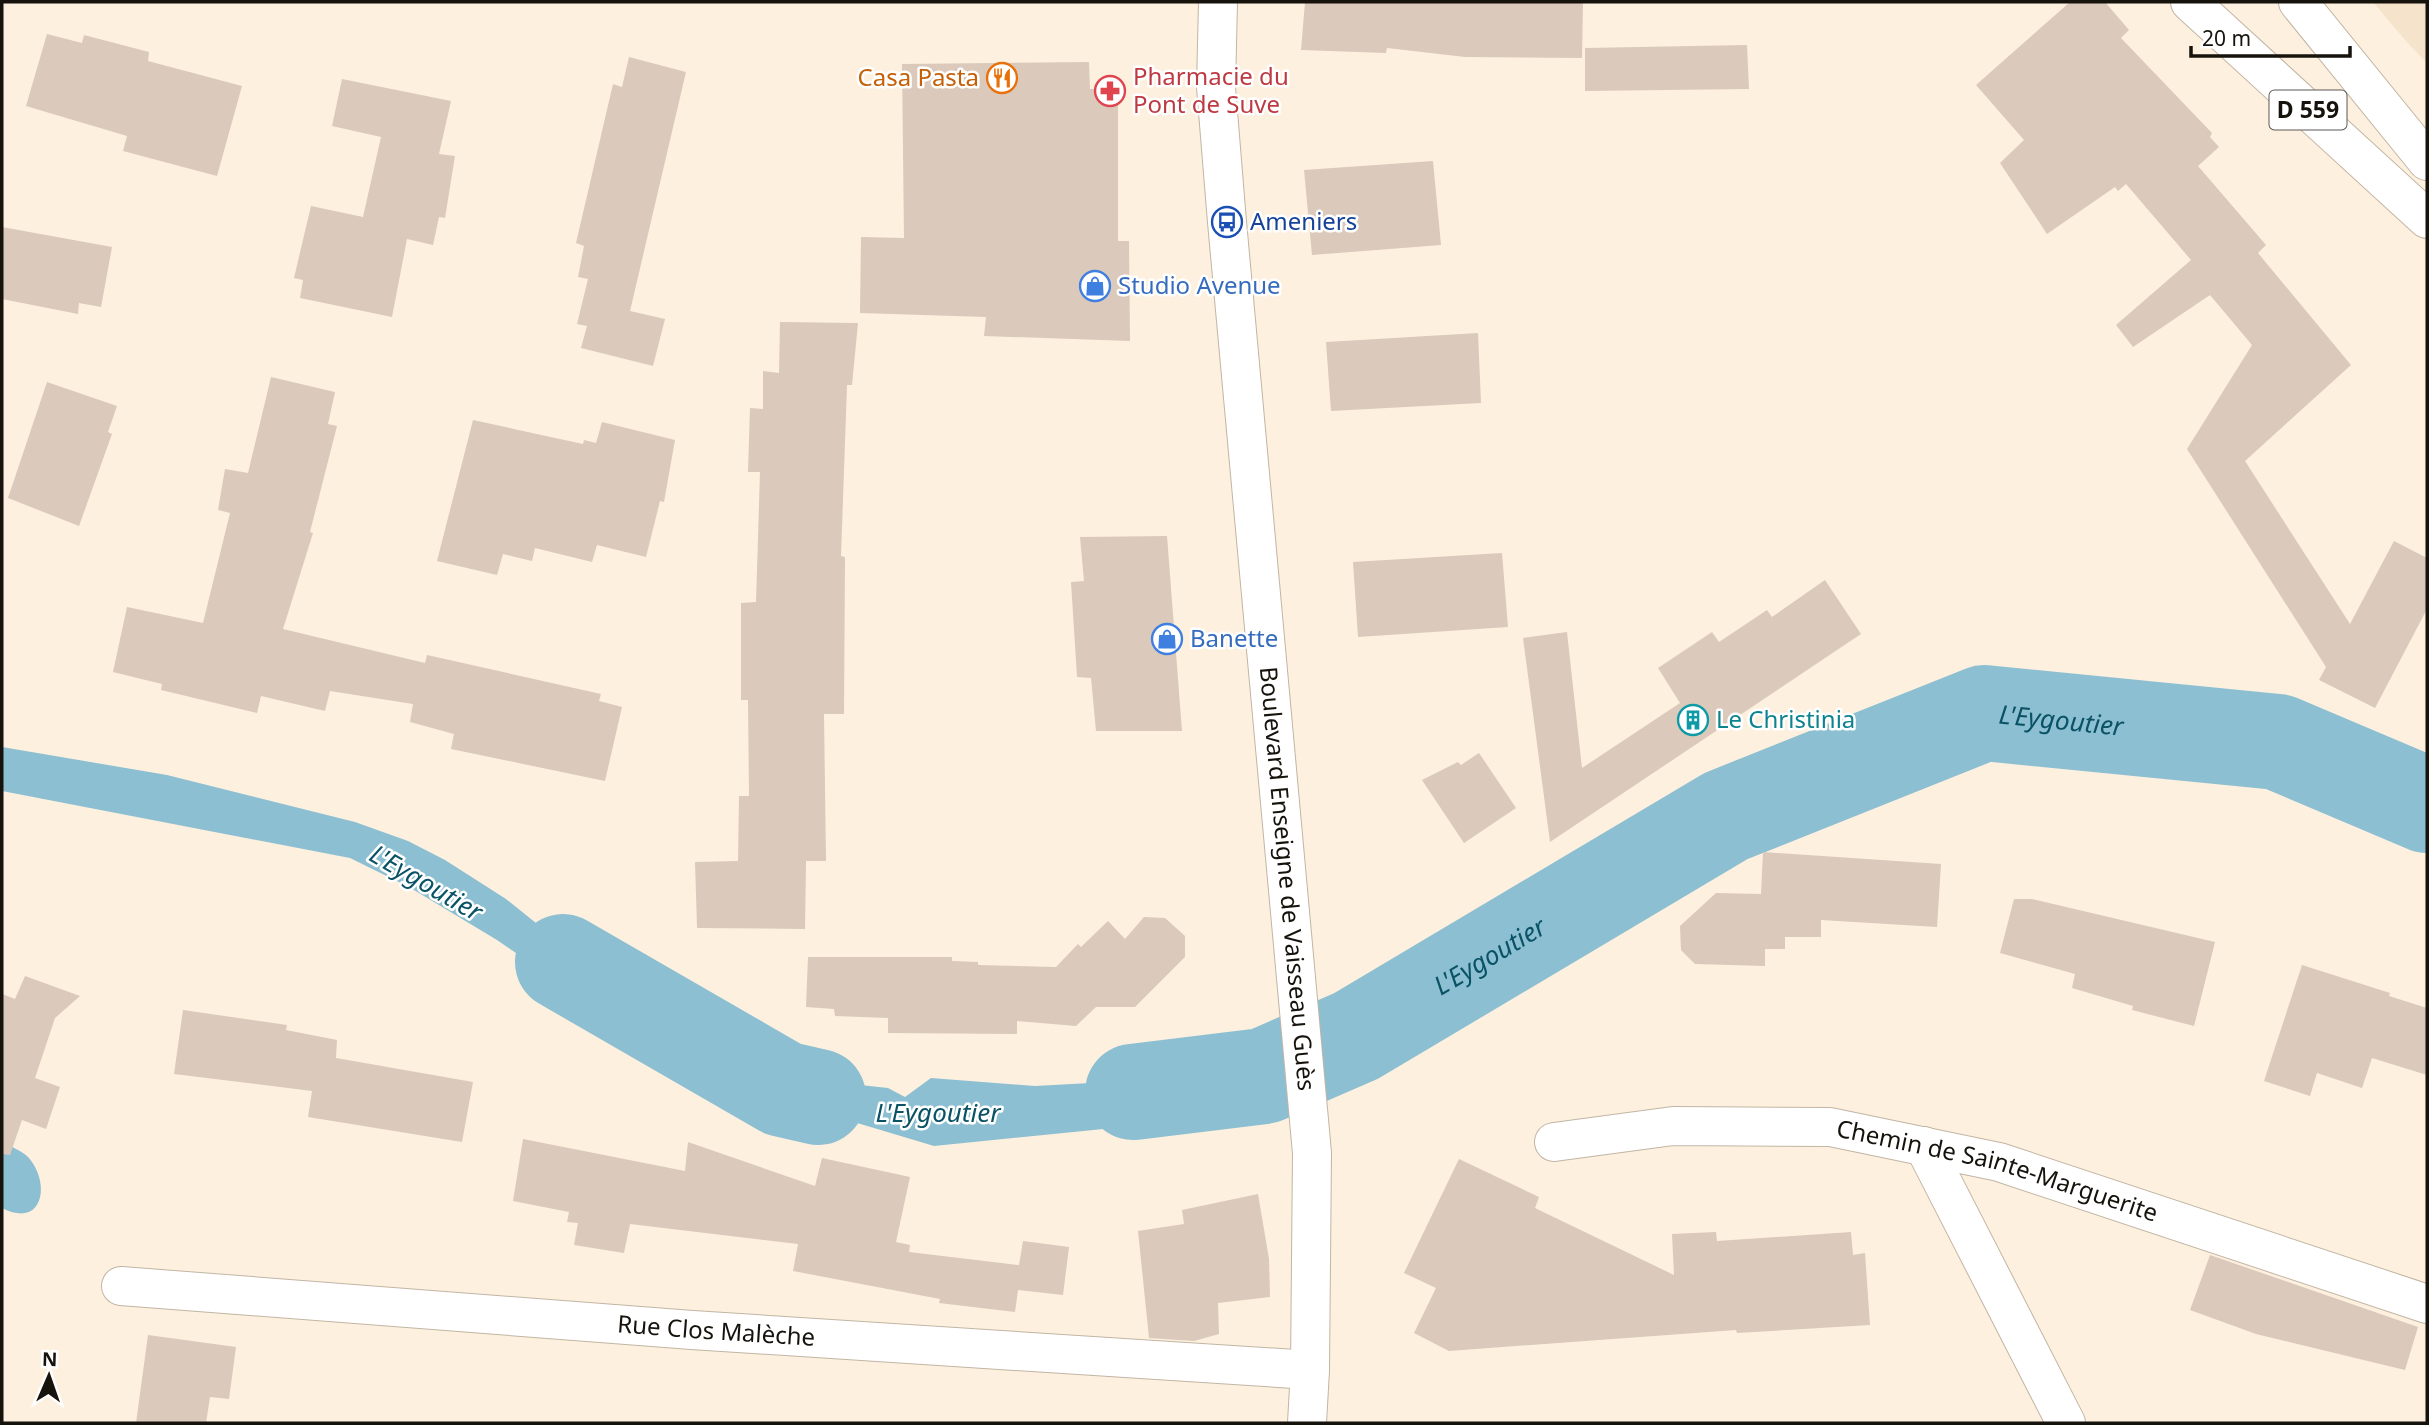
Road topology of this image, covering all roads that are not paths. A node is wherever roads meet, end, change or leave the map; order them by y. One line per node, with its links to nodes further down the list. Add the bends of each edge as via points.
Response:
1 (1218, 2): 10 (street, Boulevard Enseigne de Vaisseau Guès, via 1216,87 1227,222 1312,1153)
2 (2190, 2): 5 (street, D 559)
3 (2298, 2): 4 (street, D 559)
4 (2427, 161)
5 (2427, 219)
6 (1554, 1142): 7 (street, Chemin de Sainte-Marguerite, via 1673,1126 1830,1127)
7 (1924, 1146): 9 (street, Chemin de Sainte-Marguerite, via 1999,1162); 12 (street)
8 (121, 1286): 10 (street, Rue Clos Malèche, via 706,1331)
9 (2427, 1304)
10 (1310, 1370): 11 (street, Boulevard Enseigne de Vaisseau Guès)
11 (1307, 1423)
12 (2066, 1423)

